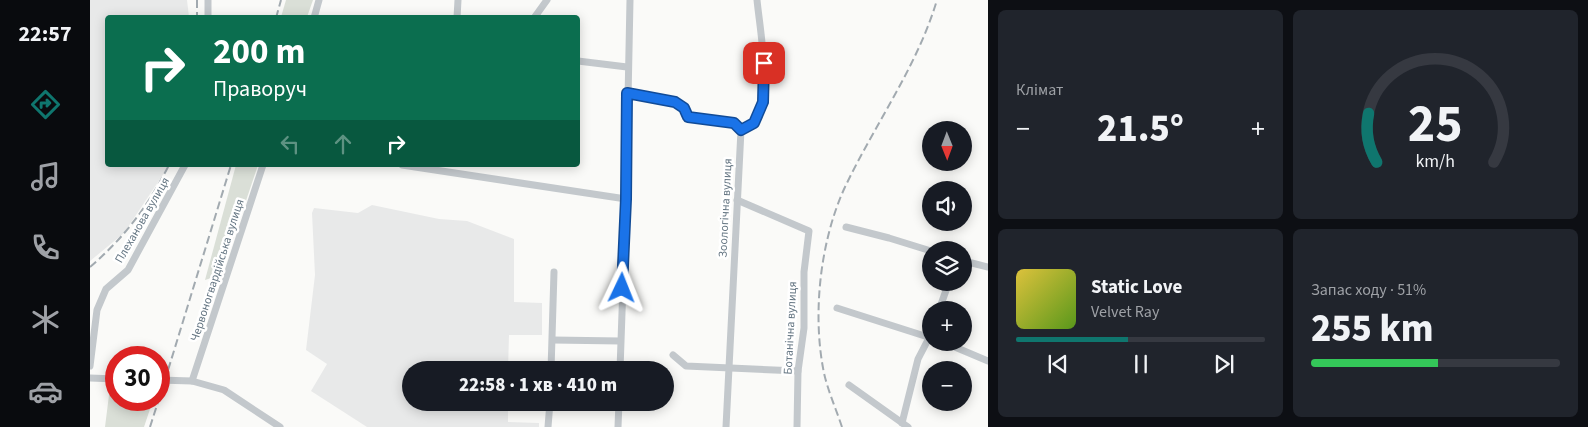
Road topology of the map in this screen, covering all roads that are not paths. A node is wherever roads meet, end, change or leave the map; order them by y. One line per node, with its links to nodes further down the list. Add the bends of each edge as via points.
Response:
1 (208, 0): 7 (street)
2 (319, 0): 8 (street)
3 (458, 0): 9 (street)
4 (547, 0): 10 (street)
5 (630, 0): 12 (street)
6 (757, 0): 14 (street, via 764,63 763,102 754,123)
7 (208, 15)
8 (315, 15)
9 (457, 15)
10 (536, 15)
11 (580, 61): 12 (street)
12 (627, 67): 13 (street)
13 (627, 93): 14 (street, via 675,102 684,108 688,117 734,123); 18 (street)
14 (741, 130): 19 (street, Зоологічна вулиця)
15 (184, 167): 35 (street, Плеханова вулиця, via 128,270 106,289 97,310)
16 (262, 167): 41 (street, Червоногвардійська вулиця)
17 (415, 167): 18 (street)
18 (626, 199): 28 (street)
19 (737, 200): 36 (street, Зоологічна вулиця); 37 (street, Ботанічна вулиця, via 808,231 804,328)
20 (846, 228): 21 (street)
21 (922, 248)
22 (972, 263): 23 (street)
23 (988, 267)
24 (554, 272): 27 (street)
25 (837, 308): 26 (street)
26 (922, 333)
27 (553, 340): 28 (street); 32 (street)
28 (620, 341): 33 (street)
29 (923, 351): 45 (street, via 918,359)
30 (964, 351): 34 (street)
31 (673, 354): 36 (street, via 686,366)
32 (552, 361)
33 (620, 361)
34 (988, 361)
35 (90, 366)
36 (729, 368): 37 (street); 49 (street, Зоологічна вулиця)
37 (798, 371): 50 (street, Ботанічна вулиця)
38 (90, 378): 39 (street)
39 (105, 379)
40 (170, 380): 41 (street)
41 (192, 381): 46 (street, via 224,390)
42 (849, 385): 45 (street)
43 (549, 411): 47 (street)
44 (619, 411): 48 (street)
45 (905, 425)
46 (280, 427)
47 (548, 427)
48 (618, 427)
49 (726, 427)
50 (797, 427)

